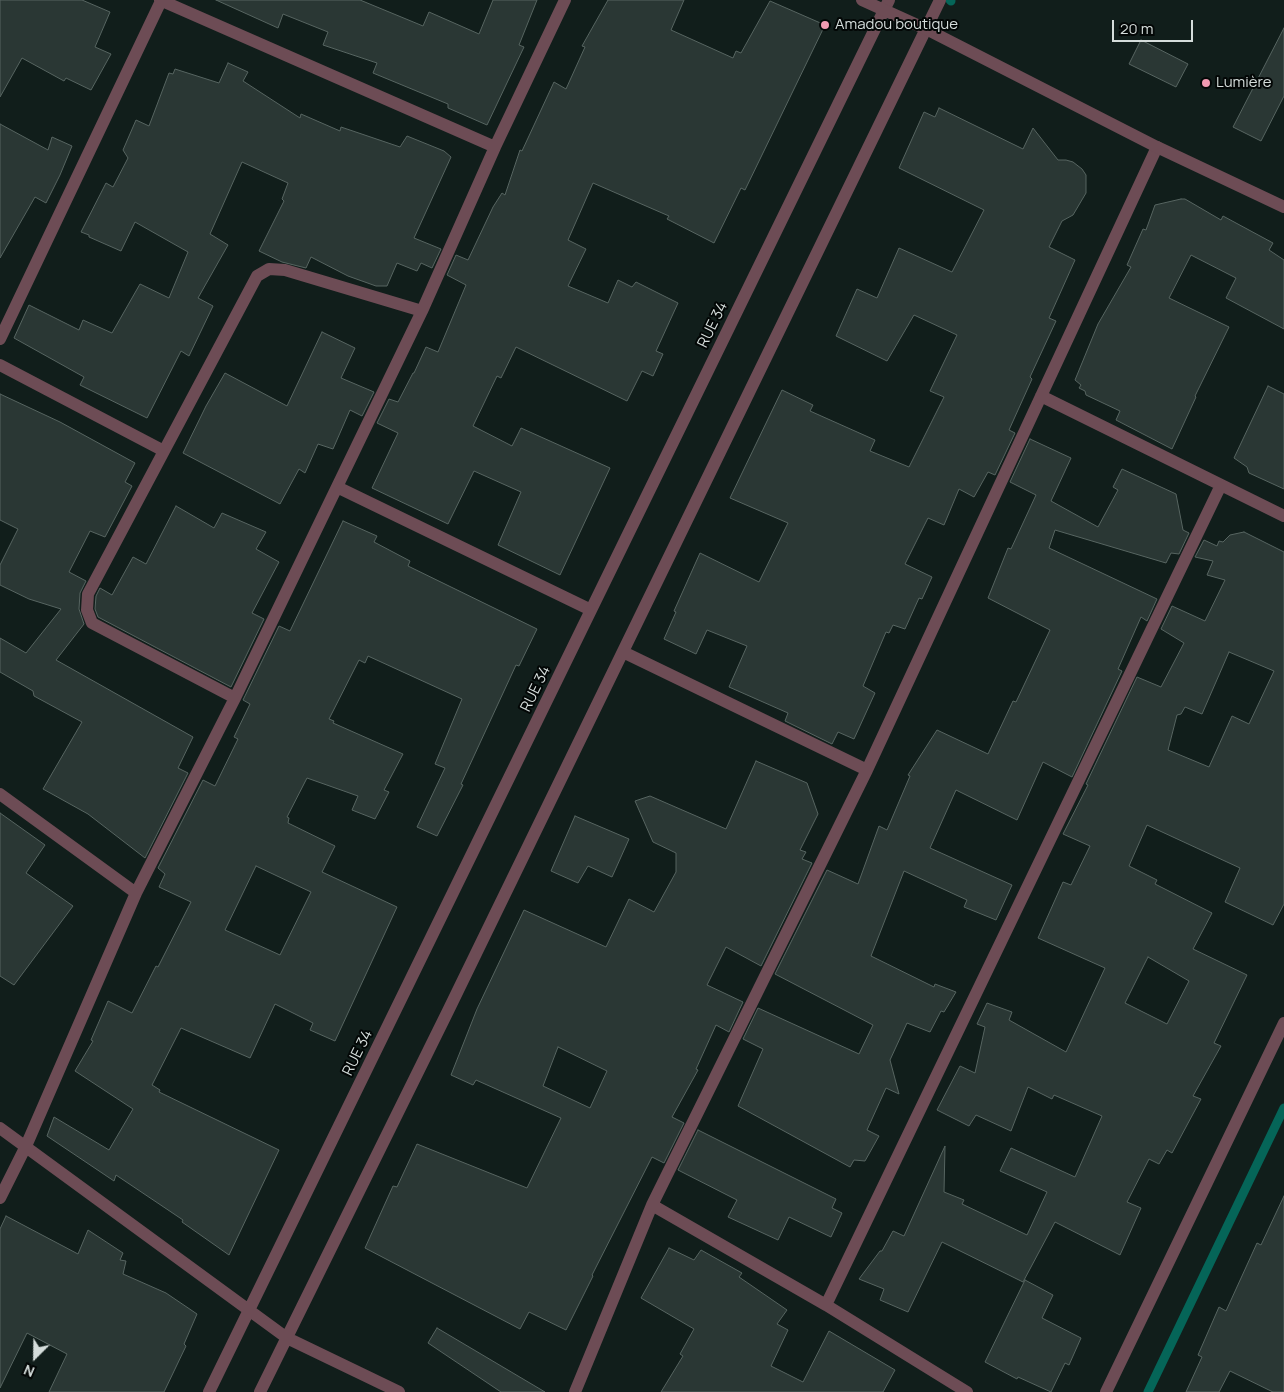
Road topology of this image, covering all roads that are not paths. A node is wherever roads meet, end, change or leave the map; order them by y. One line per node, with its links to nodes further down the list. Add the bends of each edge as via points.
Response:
1 (160, 0): 7 (street); 11 (street)
2 (565, 0): 7 (street)
3 (862, 0): 5 (street)
4 (940, 0): 6 (street)
5 (887, 5): 6 (street); 18 (street, RUE 34)
6 (926, 29): 8 (street); 19 (street)
7 (495, 147): 10 (street)
8 (1157, 147): 9 (street); 13 (street)
9 (1284, 207)
10 (422, 311): 14 (street, via 285,270 269,269 258,276); 16 (street)
11 (0, 339)
12 (0, 365): 14 (street)
13 (1041, 396): 15 (street); 21 (street)
14 (164, 451): 20 (street, via 88,594 87,610 92,623)
15 (1221, 485): 17 (street); 29 (street)
16 (337, 487): 18 (street); 20 (street)
17 (1284, 516)
18 (591, 610): 30 (street, RUE 34)
19 (623, 652): 21 (street); 31 (street)
20 (235, 698): 23 (street)
21 (867, 770): 28 (street)
22 (0, 794): 23 (street)
23 (136, 893): 26 (street)
24 (1284, 1023): 37 (street)
25 (0, 1128): 26 (street)
26 (26, 1146): 27 (street); 30 (street)
27 (0, 1198)
28 (652, 1205): 29 (street); 35 (street)
29 (826, 1305): 36 (street)
30 (249, 1310): 31 (street); 32 (street, RUE 34)
31 (287, 1338): 33 (street); 34 (street)
32 (209, 1392)
33 (260, 1392)
34 (399, 1392)
35 (575, 1392)
36 (967, 1392)
37 (1106, 1392)

